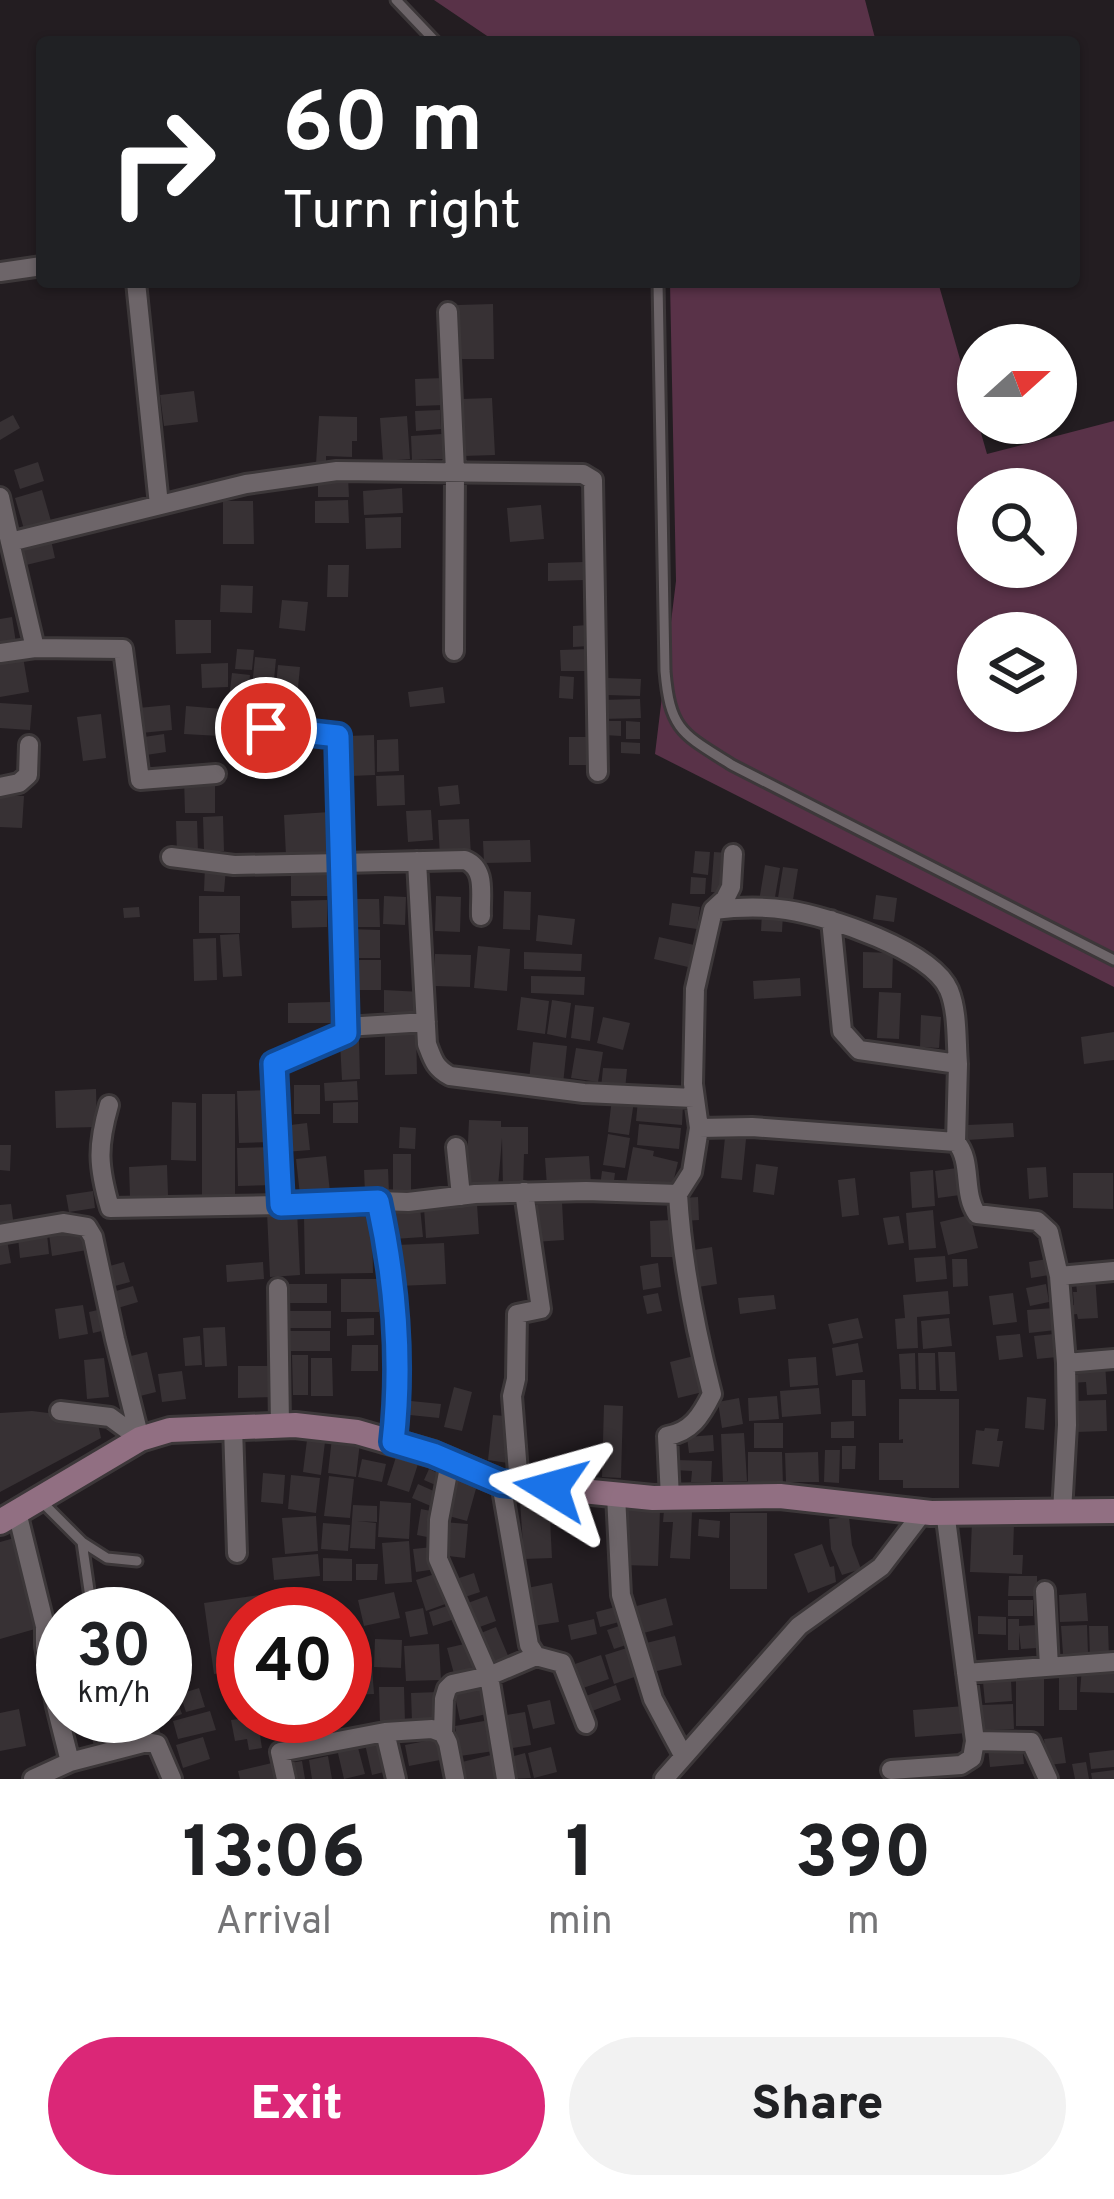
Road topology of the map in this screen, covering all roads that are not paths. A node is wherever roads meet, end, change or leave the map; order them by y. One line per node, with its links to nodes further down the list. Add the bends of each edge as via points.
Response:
1 (396, 0): 2 (lane)
2 (430, 36)
3 (36, 267): 4 (street)
4 (0, 272)
5 (137, 288): 10 (street)
6 (658, 288): 27 (lane, via 665,671 668,707 683,731 732,766)
7 (448, 312): 8 (street)
8 (455, 472): 10 (street, via 337,471); 13 (street); 17 (street, via 592,480)
9 (0, 496): 11 (street)
10 (159, 506): 11 (street)
11 (10, 542): 12 (street)
12 (35, 648): 14 (street); 18 (street, via 123,649 140,779)
13 (454, 651)
14 (0, 653)
15 (230, 724): 23 (street, via 338,736)
16 (29, 746): 19 (street, via 28,775)
17 (598, 772)
18 (216, 774)
19 (0, 788)
20 (733, 854): 24 (street, via 730,887)
21 (170, 857): 23 (street, via 234,865)
22 (417, 861): 23 (street); 25 (street, via 474,864); 28 (street)
23 (342, 862): 29 (street)
24 (712, 910): 26 (street, via 791,910); 31 (street, via 695,989)
25 (481, 916)
26 (831, 920): 30 (street, via 903,949 947,985); 30 (street, via 842,1031 851,1042 860,1051)
27 (1114, 960)
28 (426, 1022): 29 (street); 31 (street, via 434,1065 450,1076)
29 (346, 1027): 40 (street, via 274,1064)
30 (958, 1064): 34 (street)
31 (694, 1098): 33 (street)
32 (110, 1105): 40 (street, via 100,1137 110,1208)
33 (699, 1128): 34 (street); 37 (street, via 692,1172)
34 (956, 1142): 43 (street, via 977,1214 1037,1221 1049,1232)
35 (456, 1147): 38 (street)
36 (524, 1192): 37 (street); 38 (street); 53 (street, via 541,1310 517,1314)
37 (678, 1194): 55 (street, via 687,1287 712,1394 683,1433 667,1436)
38 (461, 1196): 39 (street)
39 (378, 1201): 40 (street); 51 (street, via 399,1394)
40 (281, 1205)
41 (0, 1234): 50 (street, via 87,1227)
42 (1114, 1271): 43 (street)
43 (1059, 1276): 46 (street)
44 (278, 1288): 48 (street)
45 (1114, 1359): 46 (street)
46 (1066, 1363): 59 (street)
47 (60, 1411): 50 (street, via 110,1417)
48 (280, 1425): 49 (street); 51 (street)
49 (233, 1426): 50 (street); 61 (street)
50 (140, 1439): 56 (street)
51 (393, 1442): 52 (street)
52 (450, 1462): 53 (street); 69 (street, via 438,1559)
53 (510, 1484): 54 (street); 65 (street)
54 (616, 1495): 55 (street); 74 (street, via 621,1594 653,1699)
55 (670, 1498): 57 (street, via 780,1496)
56 (19, 1511): 60 (lane); 75 (street)
57 (934, 1511): 59 (street); 68 (street); 74 (street, via 881,1567 800,1626)
58 (1114, 1511): 59 (street)
59 (1062, 1512)
60 (82, 1542): 62 (lane, via 107,1558); 63 (lane)
61 (237, 1553)
62 (136, 1561)
63 (89, 1587)
64 (1045, 1591): 67 (street)
65 (536, 1656): 69 (street); 70 (street, via 562,1663)
66 (1114, 1662): 67 (street)
67 (1049, 1667): 68 (street)
68 (966, 1673): 73 (street)
69 (489, 1676): 72 (street, via 447,1688); 82 (street)
70 (586, 1724)
71 (385, 1732): 72 (street); 79 (street, via 280,1752); 80 (street)
72 (442, 1732): 81 (street)
73 (975, 1741): 76 (street, via 961,1765); 84 (street, via 1031,1742)
74 (683, 1755): 83 (street)
75 (70, 1762): 77 (street); 78 (street, via 147,1742 158,1744)
76 (891, 1770)
77 (33, 1779)
78 (172, 1779)
79 (286, 1779)
80 (396, 1779)
81 (455, 1779)
82 (506, 1779)
83 (664, 1779)
84 (1048, 1779)

